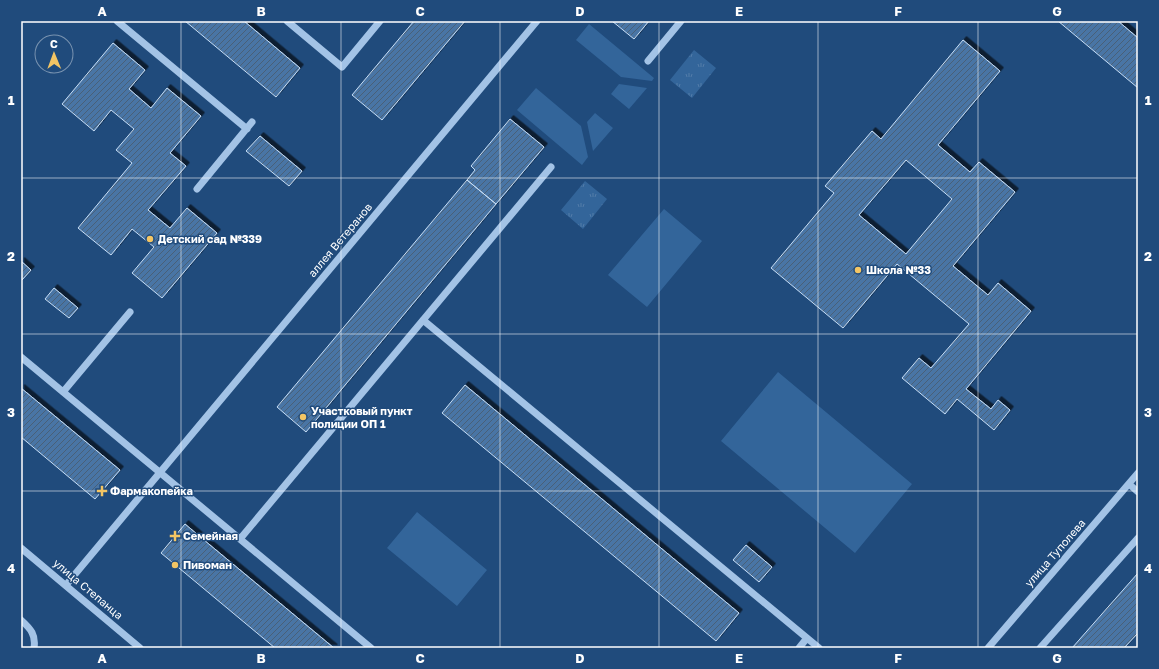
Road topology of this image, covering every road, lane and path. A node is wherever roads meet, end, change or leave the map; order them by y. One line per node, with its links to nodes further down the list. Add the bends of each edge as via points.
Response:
1 (117, 21): 8 (street)
2 (287, 21): 3 (street, via 342,67)
3 (380, 21)
4 (537, 21): 15 (street, аллея Ветеранов)
5 (681, 21): 6 (street)
6 (648, 61)
7 (252, 122): 8 (street)
8 (247, 129): 10 (street)
9 (551, 167): 12 (street)
10 (197, 189)
11 (130, 312): 14 (street)
12 (423, 320): 20 (street); 24 (street)
13 (21, 357): 14 (street)
14 (63, 392): 15 (street)
15 (160, 472): 20 (street); 22 (street, аллея Ветеранов)
16 (1138, 473): 17 (street, улица Туполева)
17 (1129, 484): 18 (street); 30 (street, улица Туполева)
18 (1138, 492)
19 (1138, 538): 31 (street)
20 (240, 539): 27 (street)
21 (21, 548): 22 (street, улица Степанца)
22 (66, 585): 26 (street, улица Степанца)
23 (21, 620): 25 (street, via 30,628 35,640)
24 (807, 638): 28 (street); 29 (street)
25 (34, 648)
26 (140, 648)
27 (371, 648)
28 (799, 648)
29 (819, 648)
30 (988, 648)
31 (1040, 648)

